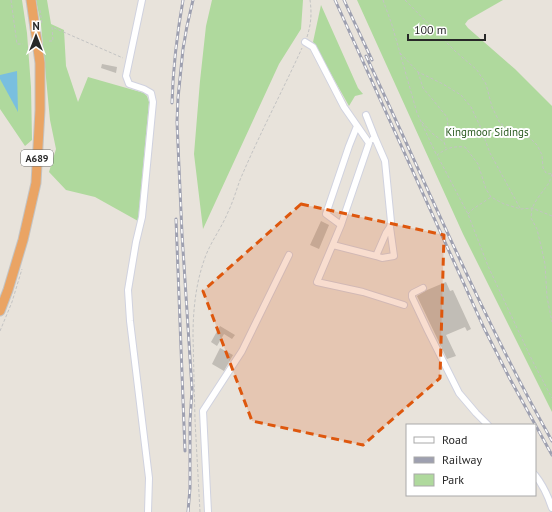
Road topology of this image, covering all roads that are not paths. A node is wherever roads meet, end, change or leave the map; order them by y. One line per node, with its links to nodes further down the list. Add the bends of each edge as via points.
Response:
1 (32, 0): 15 (highway, A689, via 40,63 36,183 23,240)
2 (142, 0): 19 (street, via 126,76 129,84 151,93 153,102 142,217 128,290 149,478)
3 (305, 42): 5 (street, via 313,47 344,107)
4 (366, 115): 6 (street)
5 (357, 126): 7 (street); 8 (street, via 326,214)
6 (375, 138): 7 (street); 9 (street, via 384,161)
7 (369, 143): 8 (street)
8 (341, 225): 10 (street)
9 (390, 227): 12 (street); 12 (street, via 394,256)
10 (332, 245): 12 (street); 14 (street, via 317,282 362,292)
11 (289, 255): 20 (street, via 242,351 203,411)
12 (376, 256)
13 (423, 288): 16 (street, via 413,293 412,297 428,331 459,393)
14 (404, 306)
15 (0, 311)
16 (487, 424)
17 (536, 477): 18 (street, via 544,488)
18 (552, 508)
19 (148, 512)
20 (208, 512)

